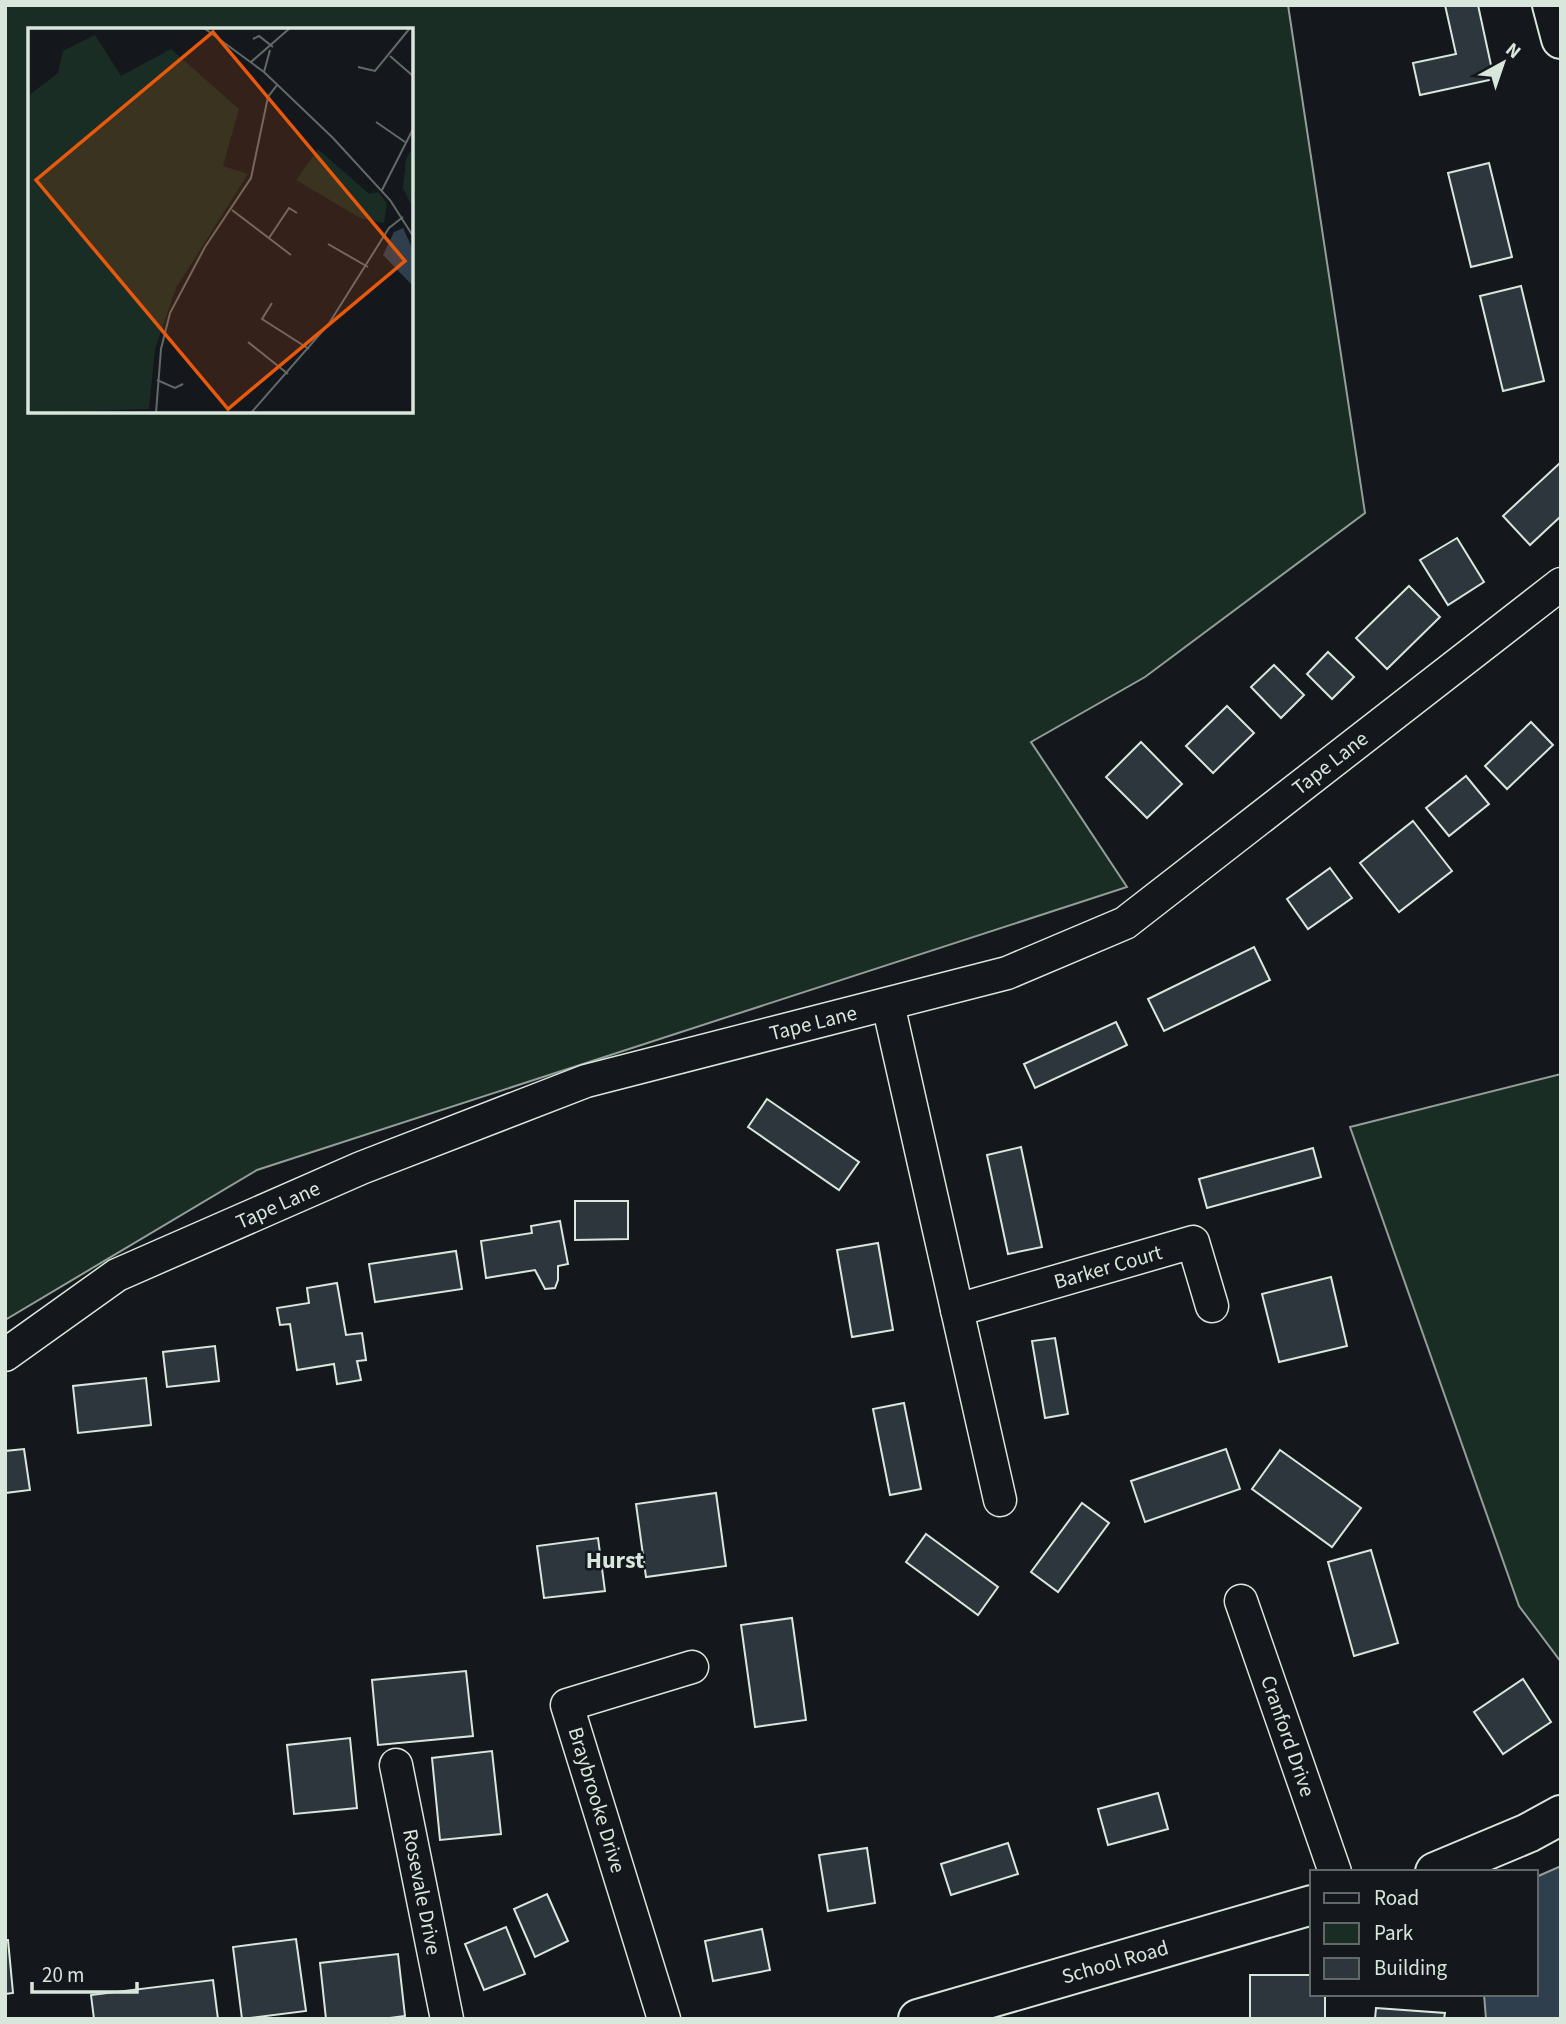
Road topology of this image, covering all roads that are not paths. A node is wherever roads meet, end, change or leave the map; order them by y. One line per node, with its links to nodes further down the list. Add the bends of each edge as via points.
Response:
1 (1552, 5): 2 (street)
2 (1561, 39)
3 (1561, 584): 4 (street, Tape Lane, via 1125,923 1007,973)
4 (888, 1003): 6 (street); 7 (street, Tape Lane, via 586,1080 361,1168 117,1275)
5 (1212, 1306): 6 (street, Barker Court, via 1193,1242)
6 (957, 1310): 8 (street)
7 (5, 1355)
8 (1000, 1500)
9 (1241, 1601): 13 (street, Cranford Drive)
10 (692, 1667): 17 (street, Braybrooke Drive, via 567,1705)
11 (396, 1765): 16 (street, Rosevale Drive)
12 (1561, 1815): 14 (street)
13 (1334, 1870)
14 (1439, 1870)
15 (1310, 1906): 18 (street, School Road)
16 (447, 2019)
17 (664, 2019)
18 (918, 2019)

